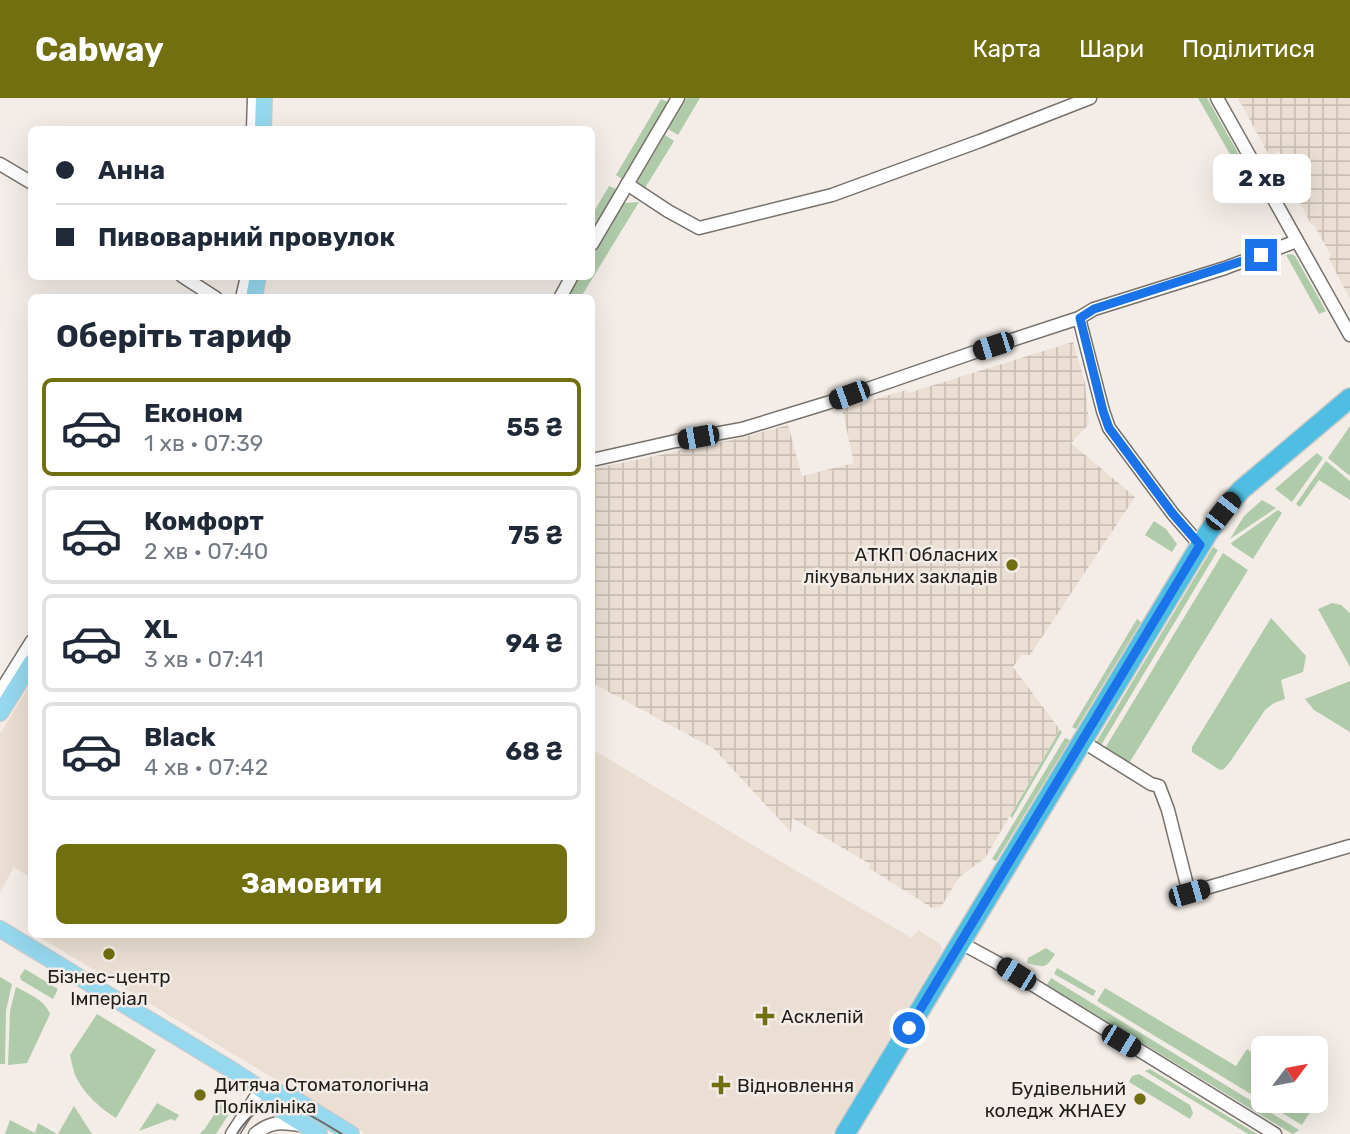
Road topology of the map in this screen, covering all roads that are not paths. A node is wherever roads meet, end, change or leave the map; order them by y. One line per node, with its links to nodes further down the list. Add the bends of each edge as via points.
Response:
1 (254, 98): 6 (street)
2 (264, 98): 7 (main road)
3 (678, 98): 10 (street)
4 (1090, 98): 10 (street, via 832,195 699,228)
5 (1217, 98): 12 (street)
6 (253, 126)
7 (263, 126)
8 (0, 164): 9 (street)
9 (28, 181)
10 (627, 184): 11 (street)
11 (595, 239)
12 (1297, 241): 15 (street, via 1094,309); 16 (street)
13 (188, 280): 14 (street)
14 (210, 294)
15 (1080, 318): 18 (street, via 742,429); 19 (street, via 1109,428)
16 (1350, 335)
17 (1350, 398): 19 (highway, via 1241,490)
18 (595, 459)
19 (1200, 545): 24 (highway)
20 (28, 647): 22 (street)
21 (28, 668): 23 (main road)
22 (0, 692)
23 (0, 713)
24 (1082, 741): 25 (street, via 1159,786 1189,893); 27 (highway)
25 (1350, 846)
26 (0, 929): 28 (main road)
27 (961, 943): 33 (highway); 34 (street)
28 (264, 1091): 29 (main road, via 274,1105); 30 (street); 32 (main road, via 290,1097)
29 (312, 1130): 31 (street, via 284,1122)
30 (232, 1134)
31 (255, 1134)
32 (351, 1134)
33 (845, 1134)
34 (1275, 1134)

